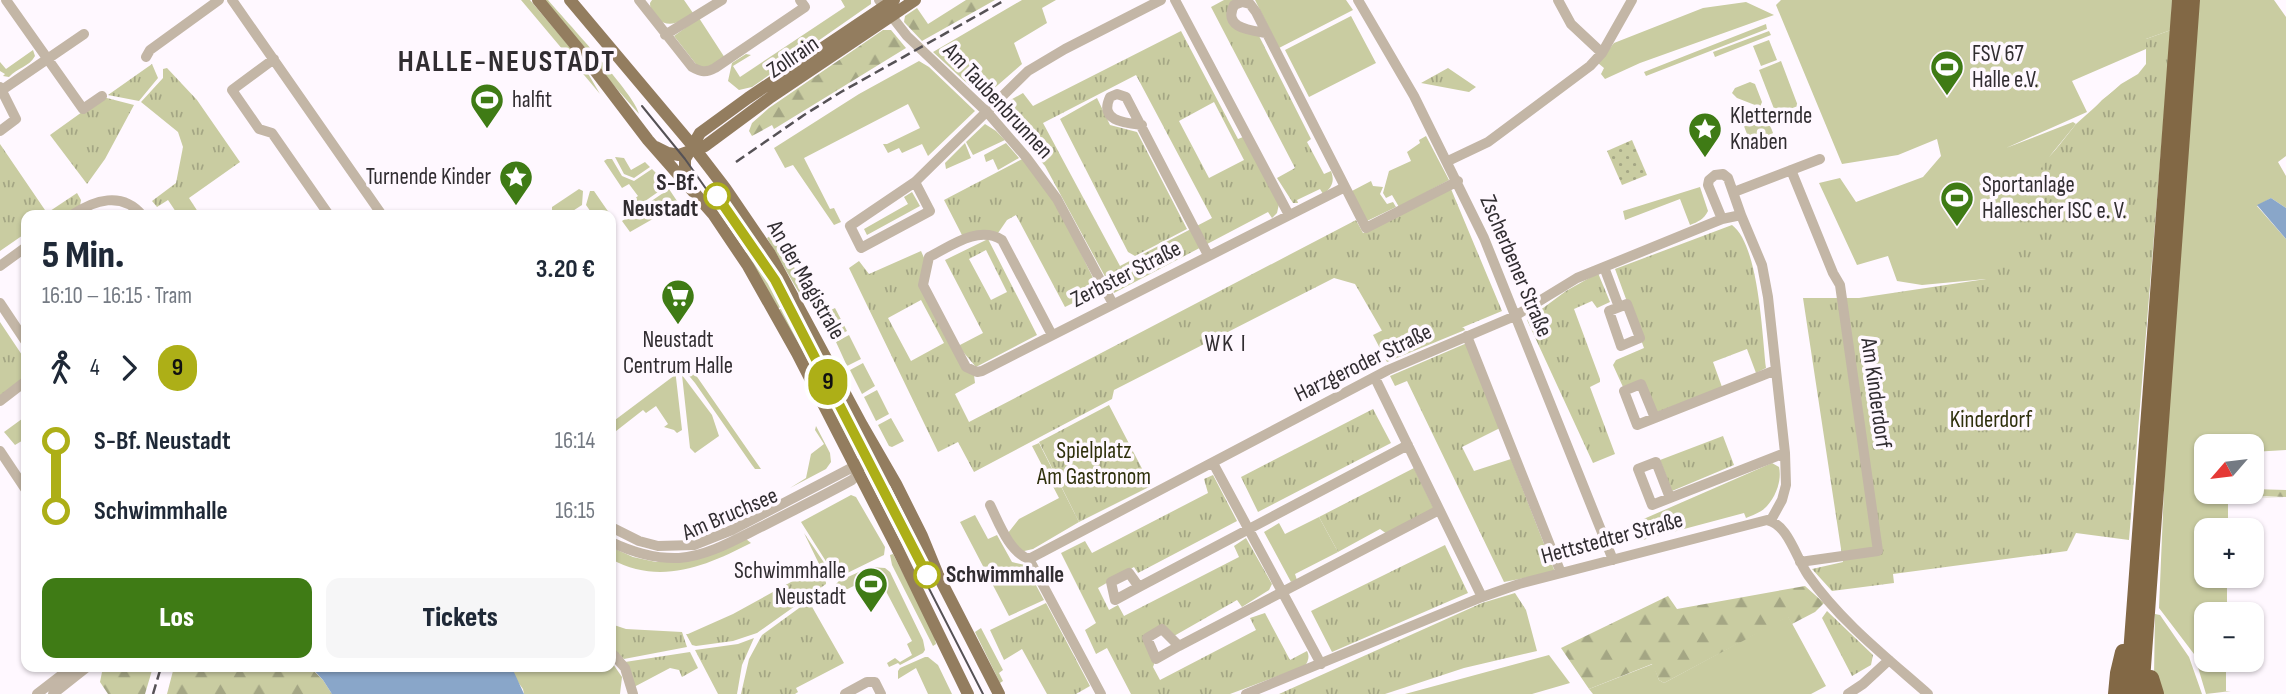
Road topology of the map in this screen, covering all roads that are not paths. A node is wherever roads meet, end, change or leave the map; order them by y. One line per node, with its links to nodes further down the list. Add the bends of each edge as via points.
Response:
1 (6, 0): 23 (street)
2 (219, 0): 22 (street)
3 (232, 0): 24 (street)
4 (538, 0): 30 (main road, An der Magistrale)
5 (570, 0): 31 (main road, An der Magistrale)
6 (639, 0): 20 (street)
7 (722, 0): 20 (street)
8 (800, 0): 20 (street, via 805,7 705,72 692,67)
9 (915, 0): 17 (main road, Zollrain)
10 (1161, 0): 27 (street, via 1028,71)
11 (1175, 0): 44 (street)
12 (1358, 0): 33 (street, Zscherbener Straße)
13 (1558, 0): 21 (street, via 1571,24)
14 (1632, 0): 21 (street)
15 (2179, 0): 85 (highway)
16 (2192, 0): 86 (highway)
17 (887, 6): 27 (street, Am Taubenbrunnen, via 907,36); 31 (main road, Zollrain, via 748,98 700,133); 31 (main road, Zollrain, via 708,144)
18 (1266, 33): 38 (street)
19 (84, 34): 23 (street)
20 (666, 35)
21 (1602, 53): 33 (street, via 1577,77 1488,142)
22 (146, 57)
23 (47, 58): 25 (street); 26 (street, via 83,109)
24 (274, 59): 42 (street, via 232,90 260,129 272,133); 43 (street)
25 (1, 89): 29 (street, via 16,118)
26 (102, 96)
27 (987, 113): 37 (street); 52 (street, Am Taubenbrunnen, via 1057,199)
28 (1142, 125): 48 (street)
29 (0, 131)
30 (648, 140): 31 (main road, An der Magistrale, via 679,155); 36 (main road, An der Magistrale)
31 (690, 146): 36 (main road); 63 (main road, An der Magistrale, via 770,254)
32 (1820, 159): 34 (street)
33 (1448, 160): 35 (street, Zscherbener Straße)
34 (1791, 170): 39 (street); 80 (street, Am Kinderdorf, via 1840,285 1878,551)
35 (1458, 181): 38 (street, via 1366,228); 54 (street, Zscherbener Straße)
36 (685, 182): 68 (main road, An der Magistrale, via 748,266)
37 (915, 182): 37 (street, via 850,226 862,248 930,211)
38 (1345, 187): 44 (street, Zerbster Straße)
39 (1734, 192): 45 (street); 46 (street, via 1723,174 1709,180)
40 (81, 210): 41 (street, via 106,200)
41 (136, 210)
42 (326, 210)
43 (379, 210)
44 (1289, 215): 48 (street, Zerbster Straße)
45 (1741, 215): 46 (street, Harzgeroder Straße); 58 (street, via 1762,265)
46 (1721, 219): 50 (street, Harzgeroder Straße)
47 (21, 250): 49 (street)
48 (1208, 256): 52 (street, Zerbster Straße)
49 (0, 265)
50 (1604, 267): 53 (street); 54 (street, Harzgeroder Straße, via 1577,278)
51 (0, 303): 55 (street)
52 (1113, 304): 56 (street, Zerbster Straße)
53 (1619, 307)
54 (1516, 316): 57 (street, Harzgeroder Straße); 79 (street, Zscherbener Straße)
55 (21, 334)
56 (1052, 335): 56 (street, Zerbster Straße, via 1002,240 978,234 929,257 923,285 966,367 982,371)
57 (1467, 336): 59 (street, Harzgeroder Straße); 81 (street)
58 (1776, 370): 62 (street); 66 (street)
59 (1375, 378): 64 (street); 67 (street, Harzgeroder Straße)
60 (21, 385): 61 (street)
61 (0, 401)
62 (1655, 418)
63 (869, 437): 68 (main road, via 872,449); 70 (main road, An der Magistrale)
64 (1408, 445): 73 (street); 76 (street)
65 (0, 451): 69 (street)
66 (1784, 453): 71 (street); 74 (street, via 1785,490)
67 (1213, 463): 76 (street); 78 (street, Harzgeroder Straße)
68 (860, 467): 70 (main road, An der Magistrale, via 877,469); 75 (street, Am Bruchsee, via 694,545 658,546); 77 (street, Am Bruchsee, via 852,480 694,556 648,556); 100 (main road, An der Magistrale)
69 (21, 482)
70 (896, 484): 101 (main road, An der Magistrale)
71 (1670, 498)
72 (990, 505): 78 (street, via 1019,555)
73 (1439, 510): 83 (street); 84 (street)
74 (1772, 520): 79 (street, Hettstedter Straße); 80 (street)
75 (616, 530)
76 (1248, 530): 82 (street); 83 (street)
77 (616, 544)
78 (1029, 559): 102 (street)
79 (1612, 560): 81 (street, Hettstedter Straße)
80 (1800, 562): 89 (street, via 1829,603)
81 (1562, 573): 84 (street, Hettstedter Straße)
82 (1139, 587)
83 (1282, 593): 87 (street); 90 (street)
84 (1482, 597): 90 (street, Hettstedter Straße)
85 (2135, 597): 93 (highway); 108 (highway)
86 (2147, 617): 94 (highway); 109 (highway)
87 (1179, 646)
88 (616, 658): 97 (street, via 625,668)
89 (1889, 660): 104 (street); 105 (street)
90 (1321, 664): 103 (street, Hettstedter Straße)
91 (66, 672): 95 (street)
92 (81, 672): 96 (street)
93 (2118, 673): 106 (highway); 107 (highway)
94 (2150, 686): 110 (highway)
95 (37, 694)
96 (53, 694)
97 (632, 694)
98 (845, 694): 99 (street, via 875,682)
99 (881, 694)
100 (968, 694)
101 (999, 694)
102 (1101, 694)
103 (1246, 694)
104 (1847, 694)
105 (1928, 694)
106 (2106, 694)
107 (2116, 694)
108 (2128, 694)
109 (2141, 694)
110 (2156, 694)

